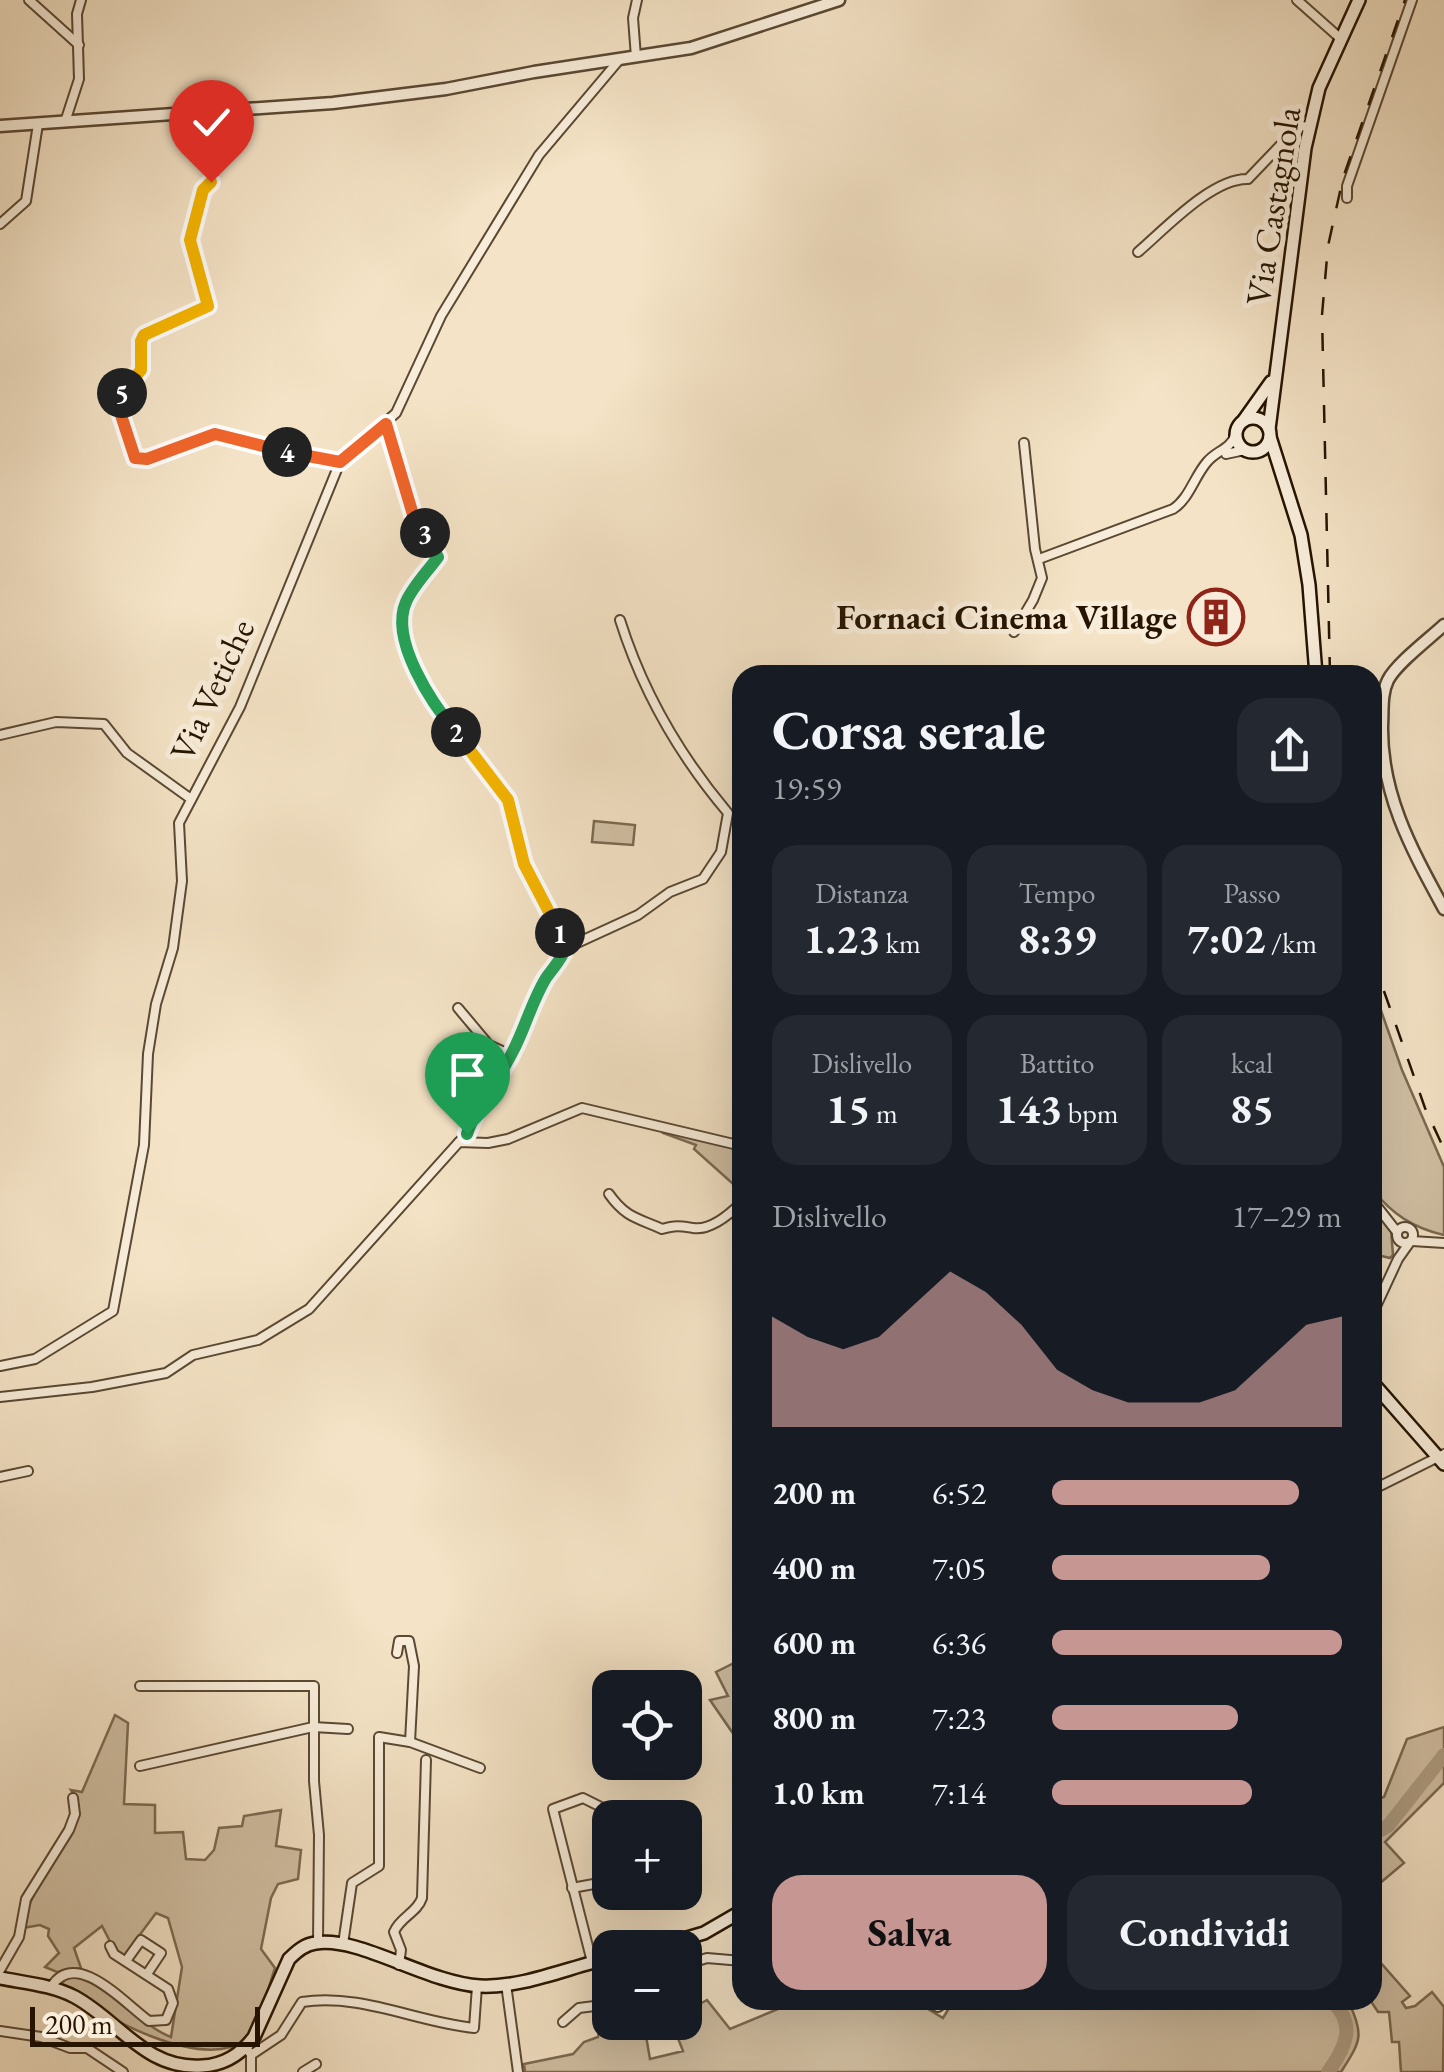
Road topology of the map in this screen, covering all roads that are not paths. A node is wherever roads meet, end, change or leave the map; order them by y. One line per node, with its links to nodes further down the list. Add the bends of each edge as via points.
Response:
1 (29, 0): 9 (street)
2 (81, 0): 9 (street)
3 (637, 0): 10 (street)
4 (838, 0): 10 (street, via 691,48)
5 (1297, 0): 8 (street)
6 (1359, 0): 8 (main road, Via Castagnola)
7 (1412, 0): 17 (street)
8 (1341, 39): 16 (main road, Via Castagnola)
9 (79, 45): 13 (street, via 80,78)
10 (636, 57): 11 (street)
11 (620, 59): 12 (street, via 428,91); 22 (street, Via Vetiche, via 539,155 441,316 409,390)
12 (210, 113): 13 (street); 27 (street, via 206,143 213,176 190,240 208,306 151,330 141,341 141,370 119,400 132,454 147,459 215,434)
13 (66, 122): 14 (street)
14 (38, 124): 15 (street); 18 (street, via 26,200)
15 (0, 126)
16 (1310, 127): 19 (street, via 1294,130 1248,179 1212,188); 20 (main road, Via Castagnola)
17 (1348, 198)
18 (0, 224)
19 (1138, 252)
20 (1277, 370): 21 (main road); 23 (main road, Via Castagnola)
21 (1244, 420): 23 (main road, via 1259,418); 24 (main road)
22 (386, 424): 27 (street, Via Vetiche); 38 (street, via 414,518 438,557 405,603 410,655 436,708 508,800 524,864)
23 (1270, 433): 26 (main road, via 1263,449); 29 (main road)
24 (1236, 434): 26 (main road); 28 (street, via 1229,448)
25 (1024, 443): 30 (street)
26 (1250, 451): 28 (street, via 1229,452); 29 (main road)
27 (340, 462): 36 (street, Via Vetiche, via 240,706)
28 (1204, 465): 30 (street, via 1173,510)
29 (1285, 487): 34 (main road, via 1301,535)
30 (1040, 559): 33 (street, via 1042,578)
31 (620, 620): 38 (street, via 670,736 728,813 721,852 703,879)
32 (1444, 625): 37 (street, via 1389,678 1382,747 1393,804)
33 (1014, 632)
34 (1315, 665)
35 (0, 736): 36 (street, via 56,722 104,724 127,754)
36 (192, 799): 49 (street, Via Vetiche, via 179,823 182,881 173,948 153,1021 144,1145 113,1311 35,1359)
37 (1444, 909)
38 (566, 948): 40 (street)
39 (458, 1008): 40 (street, via 489,1045)
40 (512, 1054): 41 (street)
41 (459, 1142): 42 (street, via 508,1139 582,1108); 51 (street, via 309,1309 258,1340 192,1354 166,1373)
42 (732, 1144)
43 (609, 1194): 45 (street, via 626,1215 662,1229 705,1226)
44 (1382, 1211): 46 (street)
45 (732, 1212)
46 (1406, 1235): 47 (street); 48 (street)
47 (1444, 1243)
48 (1382, 1293)
49 (0, 1366)
50 (1382, 1393): 52 (main road)
51 (0, 1397)
52 (1441, 1458): 55 (street)
53 (28, 1472): 54 (street)
54 (0, 1477)
55 (1382, 1485)
56 (397, 1652): 60 (street, via 399,1640 409,1641)
57 (140, 1686): 58 (street, via 314,1686)
58 (313, 1728): 59 (street); 62 (street); 70 (street)
59 (348, 1729)
60 (410, 1742): 63 (street); 71 (street, via 378,1737 379,1866 352,1883)
61 (426, 1760): 77 (street, via 422,1898 394,1932)
62 (140, 1766)
63 (480, 1768)
64 (73, 1798): 78 (street, via 69,1830 26,1899 19,1938)
65 (592, 1802): 67 (street, via 583,1798 553,1809)
66 (592, 1884): 67 (street)
67 (572, 1888): 76 (street)
68 (732, 1916): 69 (main road)
69 (702, 1931)
70 (318, 1942): 71 (main road); 87 (main road, via 289,1958)
71 (344, 1944): 77 (main road)
72 (110, 1946): 74 (street)
73 (702, 1959): 75 (street)
74 (126, 1961): 79 (street); 79 (street, via 141,1940 161,1952)
75 (732, 1961)
76 (592, 1962): 81 (main road)
77 (399, 1965): 82 (main road)
78 (0, 1970)
79 (146, 1974): 83 (street, via 172,1996 171,2014 161,2022 149,2021 82,1974 60,1976)
80 (0, 1978): 83 (main road)
81 (506, 1984): 82 (main road); 94 (street)
82 (477, 1986): 87 (street, via 474,2028 319,2000 302,2002 281,2035)
83 (52, 1987): 87 (main road, via 167,2062 210,2066)
84 (592, 2006): 85 (street)
85 (563, 2022)
86 (0, 2031): 88 (street, via 87,2048)
87 (249, 2051): 92 (street)
88 (106, 2059): 90 (street); 91 (street)
89 (316, 2064): 93 (street)
90 (101, 2072)
91 (124, 2072)
92 (251, 2072)
93 (303, 2072)
94 (518, 2072)

